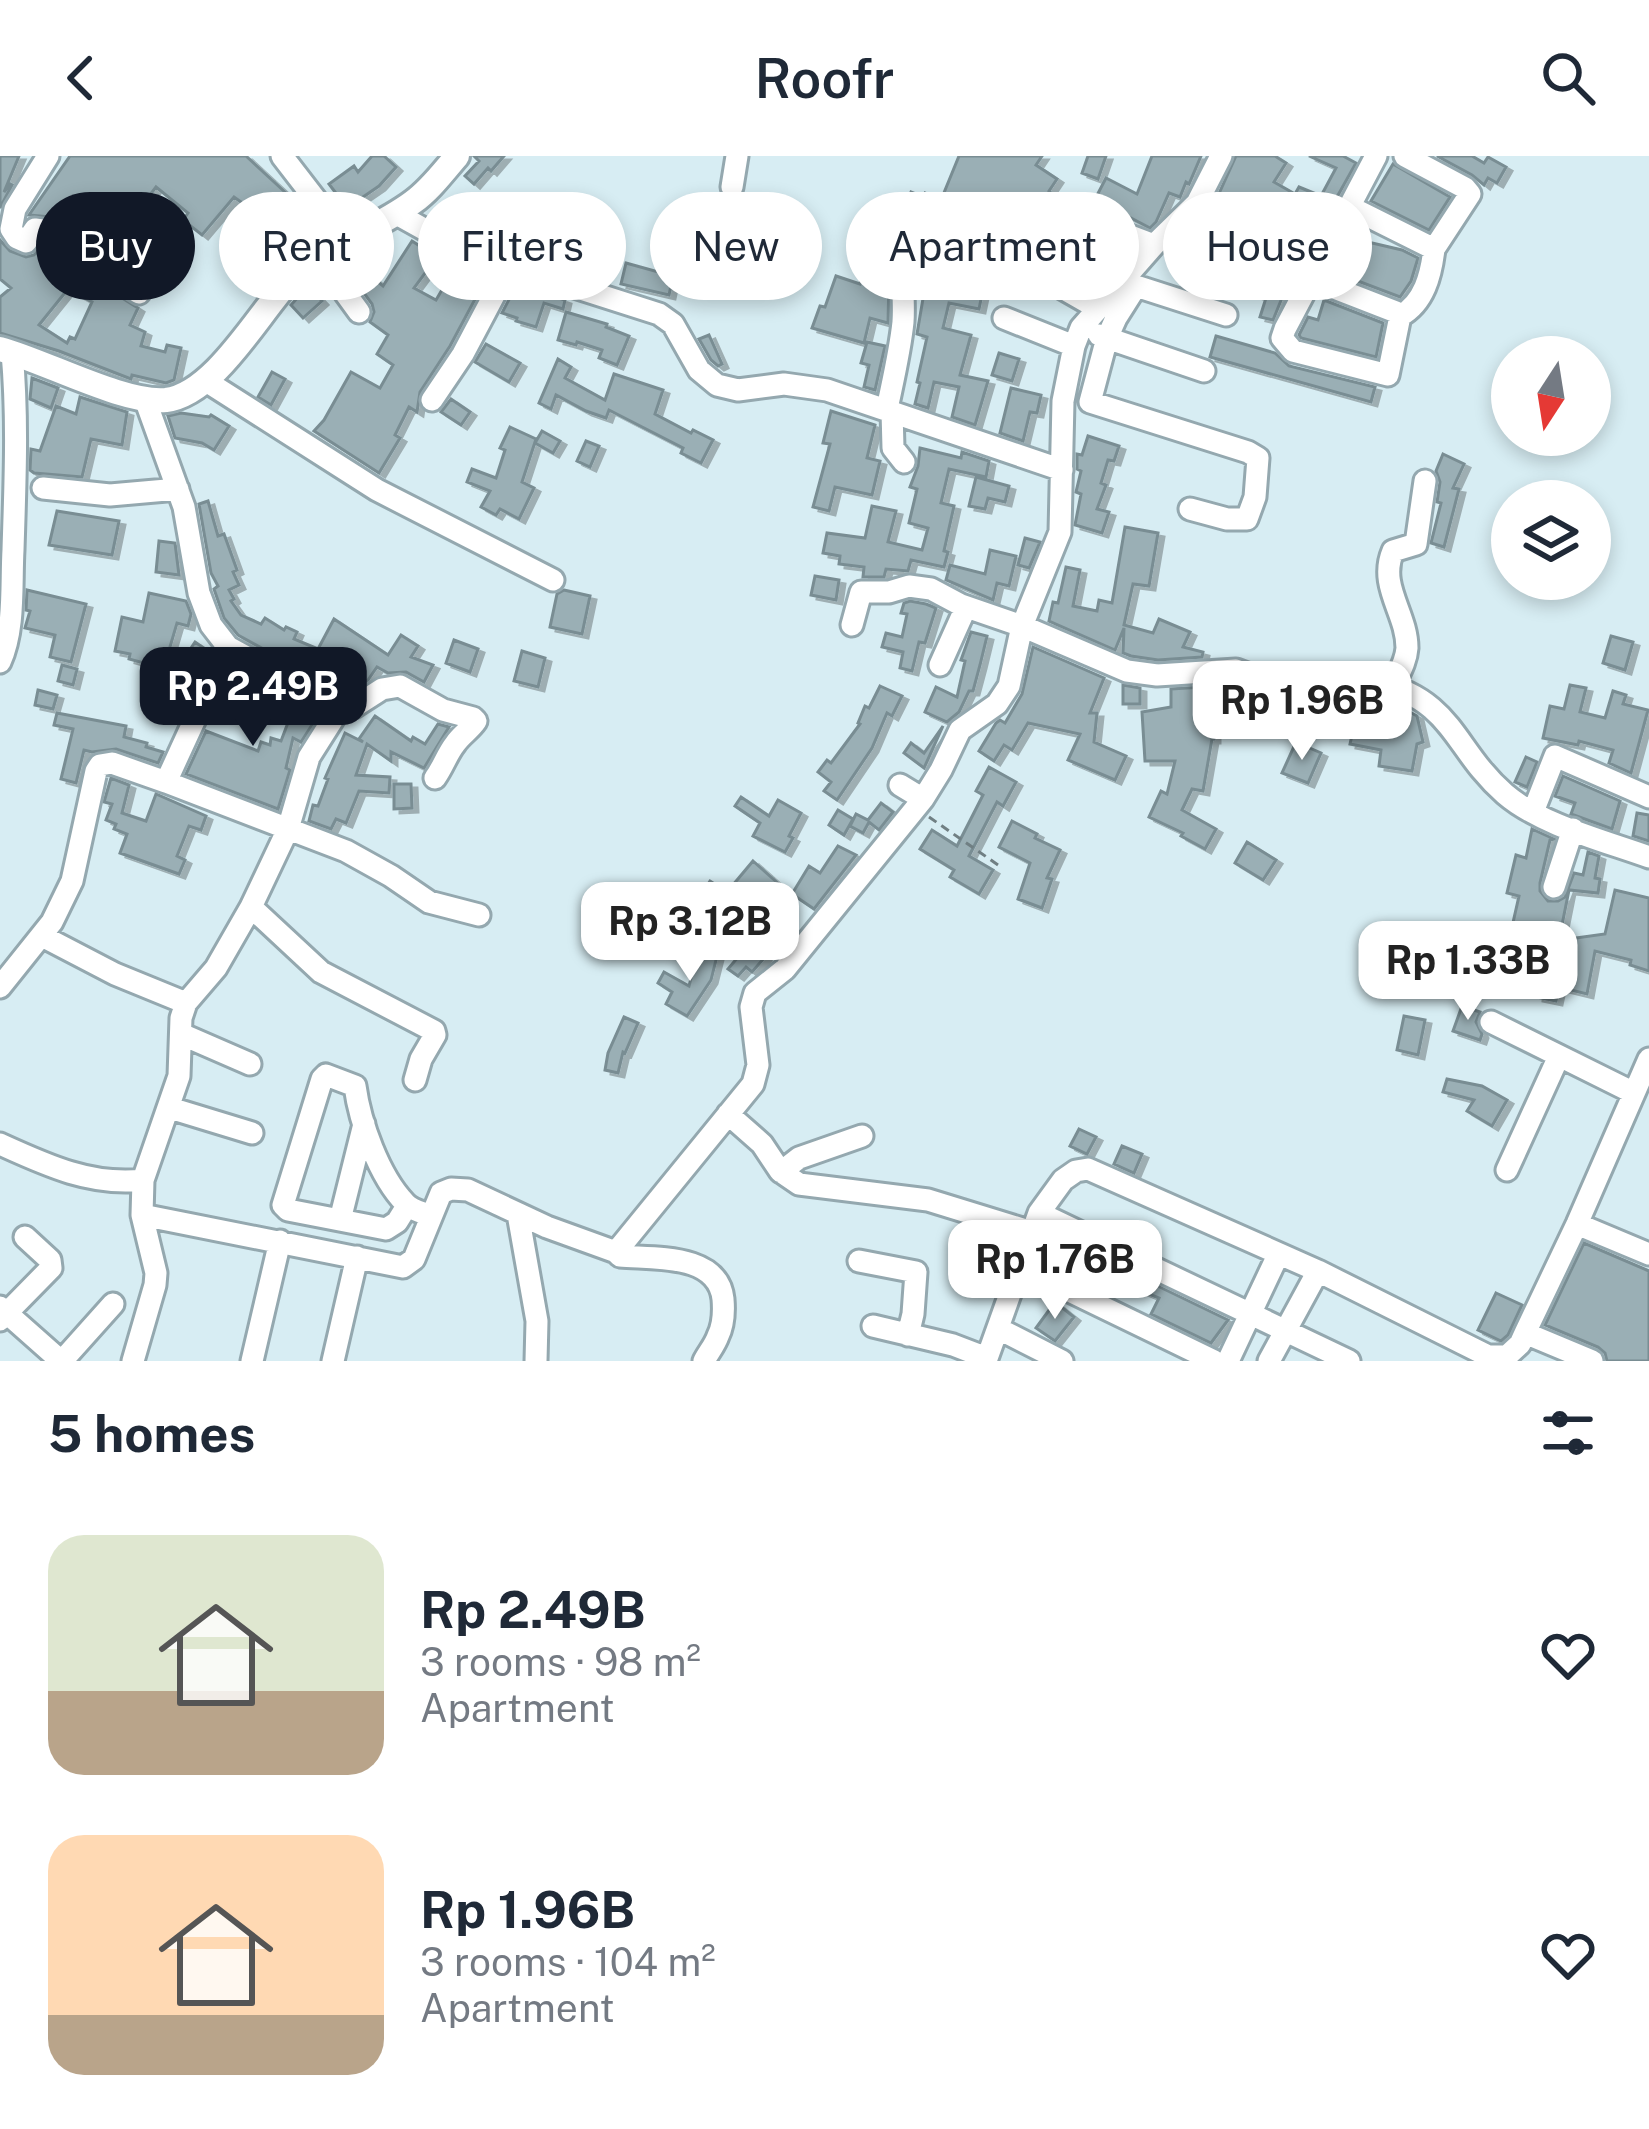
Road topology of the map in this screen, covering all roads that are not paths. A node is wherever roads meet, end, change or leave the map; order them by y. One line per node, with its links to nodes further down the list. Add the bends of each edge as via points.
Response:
1 (48, 156): 14 (street, via 11,229 26,242)
2 (282, 156): 9 (street)
3 (458, 156): 11 (main road)
4 (737, 156): 8 (street)
5 (1376, 156): 10 (street)
6 (1405, 156): 17 (street, via 1469,194)
7 (1218, 157): 16 (street, via 1198,203)
8 (732, 187)
9 (310, 192)
10 (1358, 192)
11 (395, 213): 13 (street)
12 (1372, 218): 17 (street)
13 (418, 226)
14 (36, 230)
15 (1139, 239): 16 (street)
16 (1154, 245): 26 (street)
17 (1434, 249): 29 (street, via 1417,305)
18 (274, 300): 35 (main road)
19 (350, 300): 27 (street)
20 (492, 300): 37 (street)
21 (616, 300): 38 (street, via 673,324 716,385 806,385)
22 (902, 300): 38 (street)
23 (1083, 300): 26 (street)
24 (1300, 300): 29 (street, via 1282,338 1293,351 1388,375)
25 (1366, 300): 29 (street)
26 (1097, 308): 31 (street)
27 (359, 312)
28 (1226, 315): 32 (street, via 1139,287)
29 (1400, 316)
30 (1004, 318): 31 (street)
31 (1078, 337): 32 (street); 40 (street, via 1064,401)
32 (1107, 338): 34 (street); 44 (street, via 1094,406 1258,458 1247,519)
33 (13, 353): 36 (main road); 50 (street, via 12,564)
34 (1204, 371)
35 (206, 382): 36 (main road, via 173,399); 45 (street, via 377,490)
36 (145, 399): 43 (street)
37 (432, 400)
38 (890, 410): 39 (street, via 893,448); 40 (street)
39 (904, 462)
40 (1062, 470): 48 (street, via 1060,532)
41 (1425, 481): 52 (street, via 1416,544 1390,556 1388,587 1407,650)
42 (43, 488): 43 (street, via 110,495)
43 (178, 489): 49 (street, via 199,593)
44 (1190, 509)
45 (553, 580)
46 (966, 607): 47 (street, via 924,587 865,590); 48 (street); 51 (street)
47 (852, 625)
48 (1022, 626): 52 (street, via 1126,671 1236,670); 58 (street, via 1009,686 960,730)
49 (228, 647): 53 (street); 55 (street)
50 (0, 662)
51 (940, 664)
52 (1394, 686): 59 (street, via 1425,700 1494,783)
53 (340, 708): 54 (street, via 400,686 473,718); 60 (street, via 309,757)
54 (434, 778)
55 (166, 782): 60 (street); 66 (street, via 112,763 95,771 72,881)
56 (900, 785): 58 (street)
57 (1649, 797): 59 (street, via 1555,756)
58 (919, 804): 77 (street, via 785,969 755,993 757,1075)
59 (1533, 812): 61 (street)
60 (288, 829): 64 (street); 65 (street, via 360,858 429,902)
61 (1573, 829): 62 (street); 63 (street)
62 (1649, 857)
63 (1554, 887)
64 (251, 907): 68 (street); 74 (street, via 321,972 435,1032)
65 (478, 915)
66 (42, 936): 67 (street); 68 (street)
67 (0, 988)
68 (186, 1003): 70 (street)
69 (1491, 1022): 71 (street)
70 (181, 1034): 73 (street); 76 (street)
71 (1559, 1056): 75 (street); 82 (street)
72 (1649, 1059): 75 (street)
73 (250, 1064)
74 (416, 1080)
75 (1634, 1093): 91 (street)
76 (170, 1108): 79 (street); 84 (street)
77 (728, 1114): 83 (street); 94 (street)
78 (364, 1124): 85 (street); 89 (street); 89 (street, via 356,1086 326,1075 283,1205)
79 (252, 1133)
80 (862, 1136): 83 (street)
81 (0, 1144): 84 (street, via 94,1180)
82 (1507, 1170)
83 (782, 1172): 90 (street, via 800,1184)
84 (143, 1180): 87 (street)
85 (407, 1206): 88 (street); 89 (street, via 386,1229)
86 (518, 1214): 88 (street, via 456,1188 440,1193); 94 (street); 115 (street)
87 (142, 1215): 93 (street); 112 (street, via 156,1273)
88 (431, 1216): 97 (street, via 408,1266)
89 (340, 1220)
90 (1035, 1222): 96 (street, via 1063,1180 1088,1169); 99 (street); 103 (street)
91 (1577, 1224): 95 (street); 107 (street)
92 (25, 1237): 102 (street, via 51,1268)
93 (280, 1240): 97 (street); 113 (street)
94 (616, 1252): 116 (street, via 712,1274 723,1312)
95 (1649, 1254)
96 (1278, 1255): 100 (street); 103 (street)
97 (357, 1257): 114 (street)
98 (859, 1261): 108 (street, via 916,1272)
99 (1020, 1268): 105 (street); 118 (street)
100 (1318, 1271): 106 (street); 109 (street)
101 (113, 1304): 111 (street)
102 (2, 1314): 111 (street)
103 (1250, 1315): 106 (street); 119 (street)
104 (873, 1326): 108 (street)
105 (999, 1329): 110 (street); 117 (street)
106 (1285, 1332): 120 (street); 121 (street)
107 (1525, 1333): 109 (street); 122 (street)
108 (908, 1335): 110 (street)
109 (1506, 1358)
110 (987, 1360)
111 (62, 1361)
112 (133, 1361)
113 (252, 1361)
114 (332, 1361)
115 (536, 1361)
116 (704, 1361)
117 (1062, 1361)
118 (1214, 1361)
119 (1228, 1361)
120 (1268, 1361)
121 (1348, 1361)
122 (1592, 1361)

